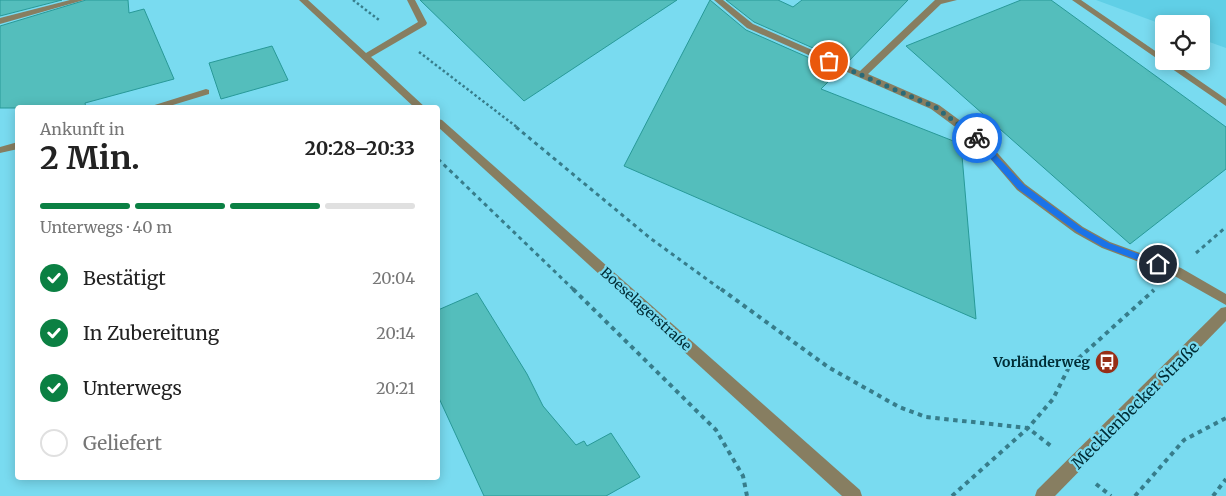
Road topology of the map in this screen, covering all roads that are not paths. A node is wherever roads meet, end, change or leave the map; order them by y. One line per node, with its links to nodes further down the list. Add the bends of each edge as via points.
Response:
1 (80, 0): 7 (street)
2 (303, 0): 9 (street)
3 (411, 0): 9 (street, via 423,23)
4 (718, 0): 11 (street, via 750,26)
5 (953, 0): 11 (street, via 938,2)
6 (1076, 0): 8 (street)
7 (0, 21)
8 (1155, 55)
9 (365, 57): 15 (street)
10 (1177, 70): 13 (street)
11 (861, 75): 19 (street, via 935,107 981,141 1021,187 1080,230 1106,245 1176,271)
12 (206, 92): 14 (street)
13 (1226, 103)
14 (160, 105)
15 (418, 105)
16 (440, 124): 21 (street, Boeselagerstraße)
17 (15, 146): 18 (street)
18 (0, 150)
19 (1226, 300)
20 (1226, 312): 22 (street, Mecklenbecker Straße)
21 (854, 496)
22 (1043, 496)

